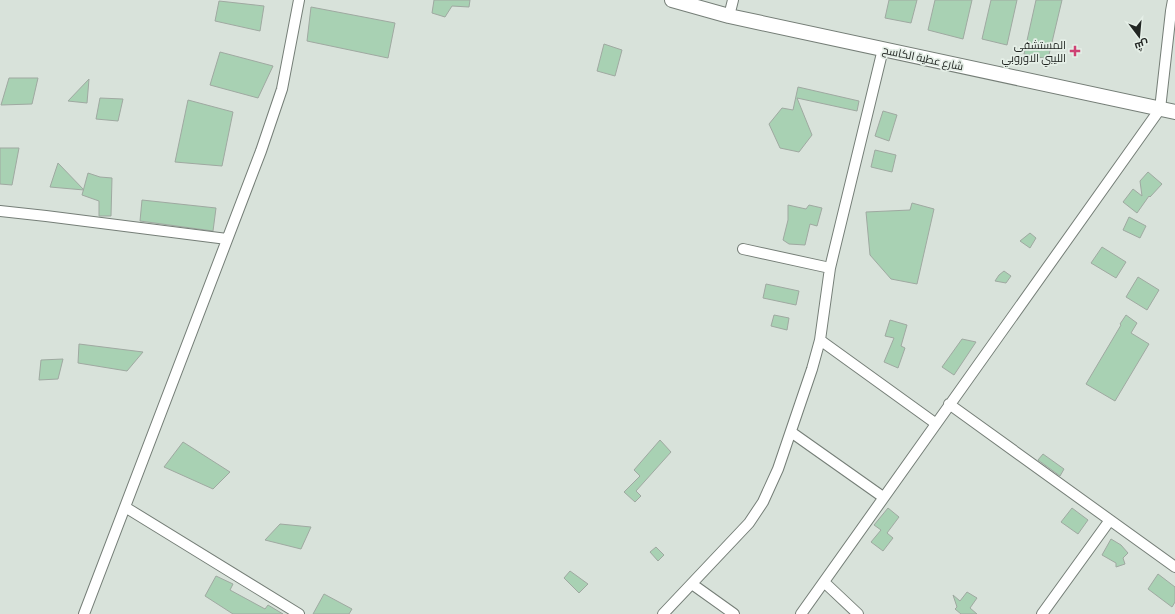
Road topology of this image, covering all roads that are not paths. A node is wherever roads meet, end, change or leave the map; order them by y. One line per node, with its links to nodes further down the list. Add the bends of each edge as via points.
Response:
1 (299, 0): 10 (street, via 282,89)
2 (672, 0): 5 (street, شارع عطية الكاسح)
3 (733, 0): 5 (street)
4 (1174, 0): 7 (street)
5 (729, 16): 6 (street, شارع عطية الكاسح)
6 (883, 49): 7 (street, شارع عطية الكاسح); 12 (street)
7 (1160, 109): 8 (street, شارع عطية الكاسح); 14 (street)
8 (1175, 112)
9 (0, 211): 10 (street)
10 (227, 239): 18 (street)
11 (743, 248): 12 (street)
12 (830, 268): 13 (street)
13 (820, 340): 15 (street); 16 (street)
14 (949, 404): 15 (street); 19 (street)
15 (935, 423): 17 (street)
16 (791, 432): 17 (street); 22 (street, via 763,502 749,523)
17 (883, 498): 21 (street)
18 (125, 507): 23 (street); 24 (street)
19 (1110, 520): 20 (street); 29 (street)
20 (1175, 567)
21 (824, 582): 27 (street); 28 (street)
22 (692, 584): 25 (street); 26 (street)
23 (84, 614)
24 (299, 614)
25 (663, 614)
26 (734, 614)
27 (801, 614)
28 (858, 614)
29 (1042, 614)

